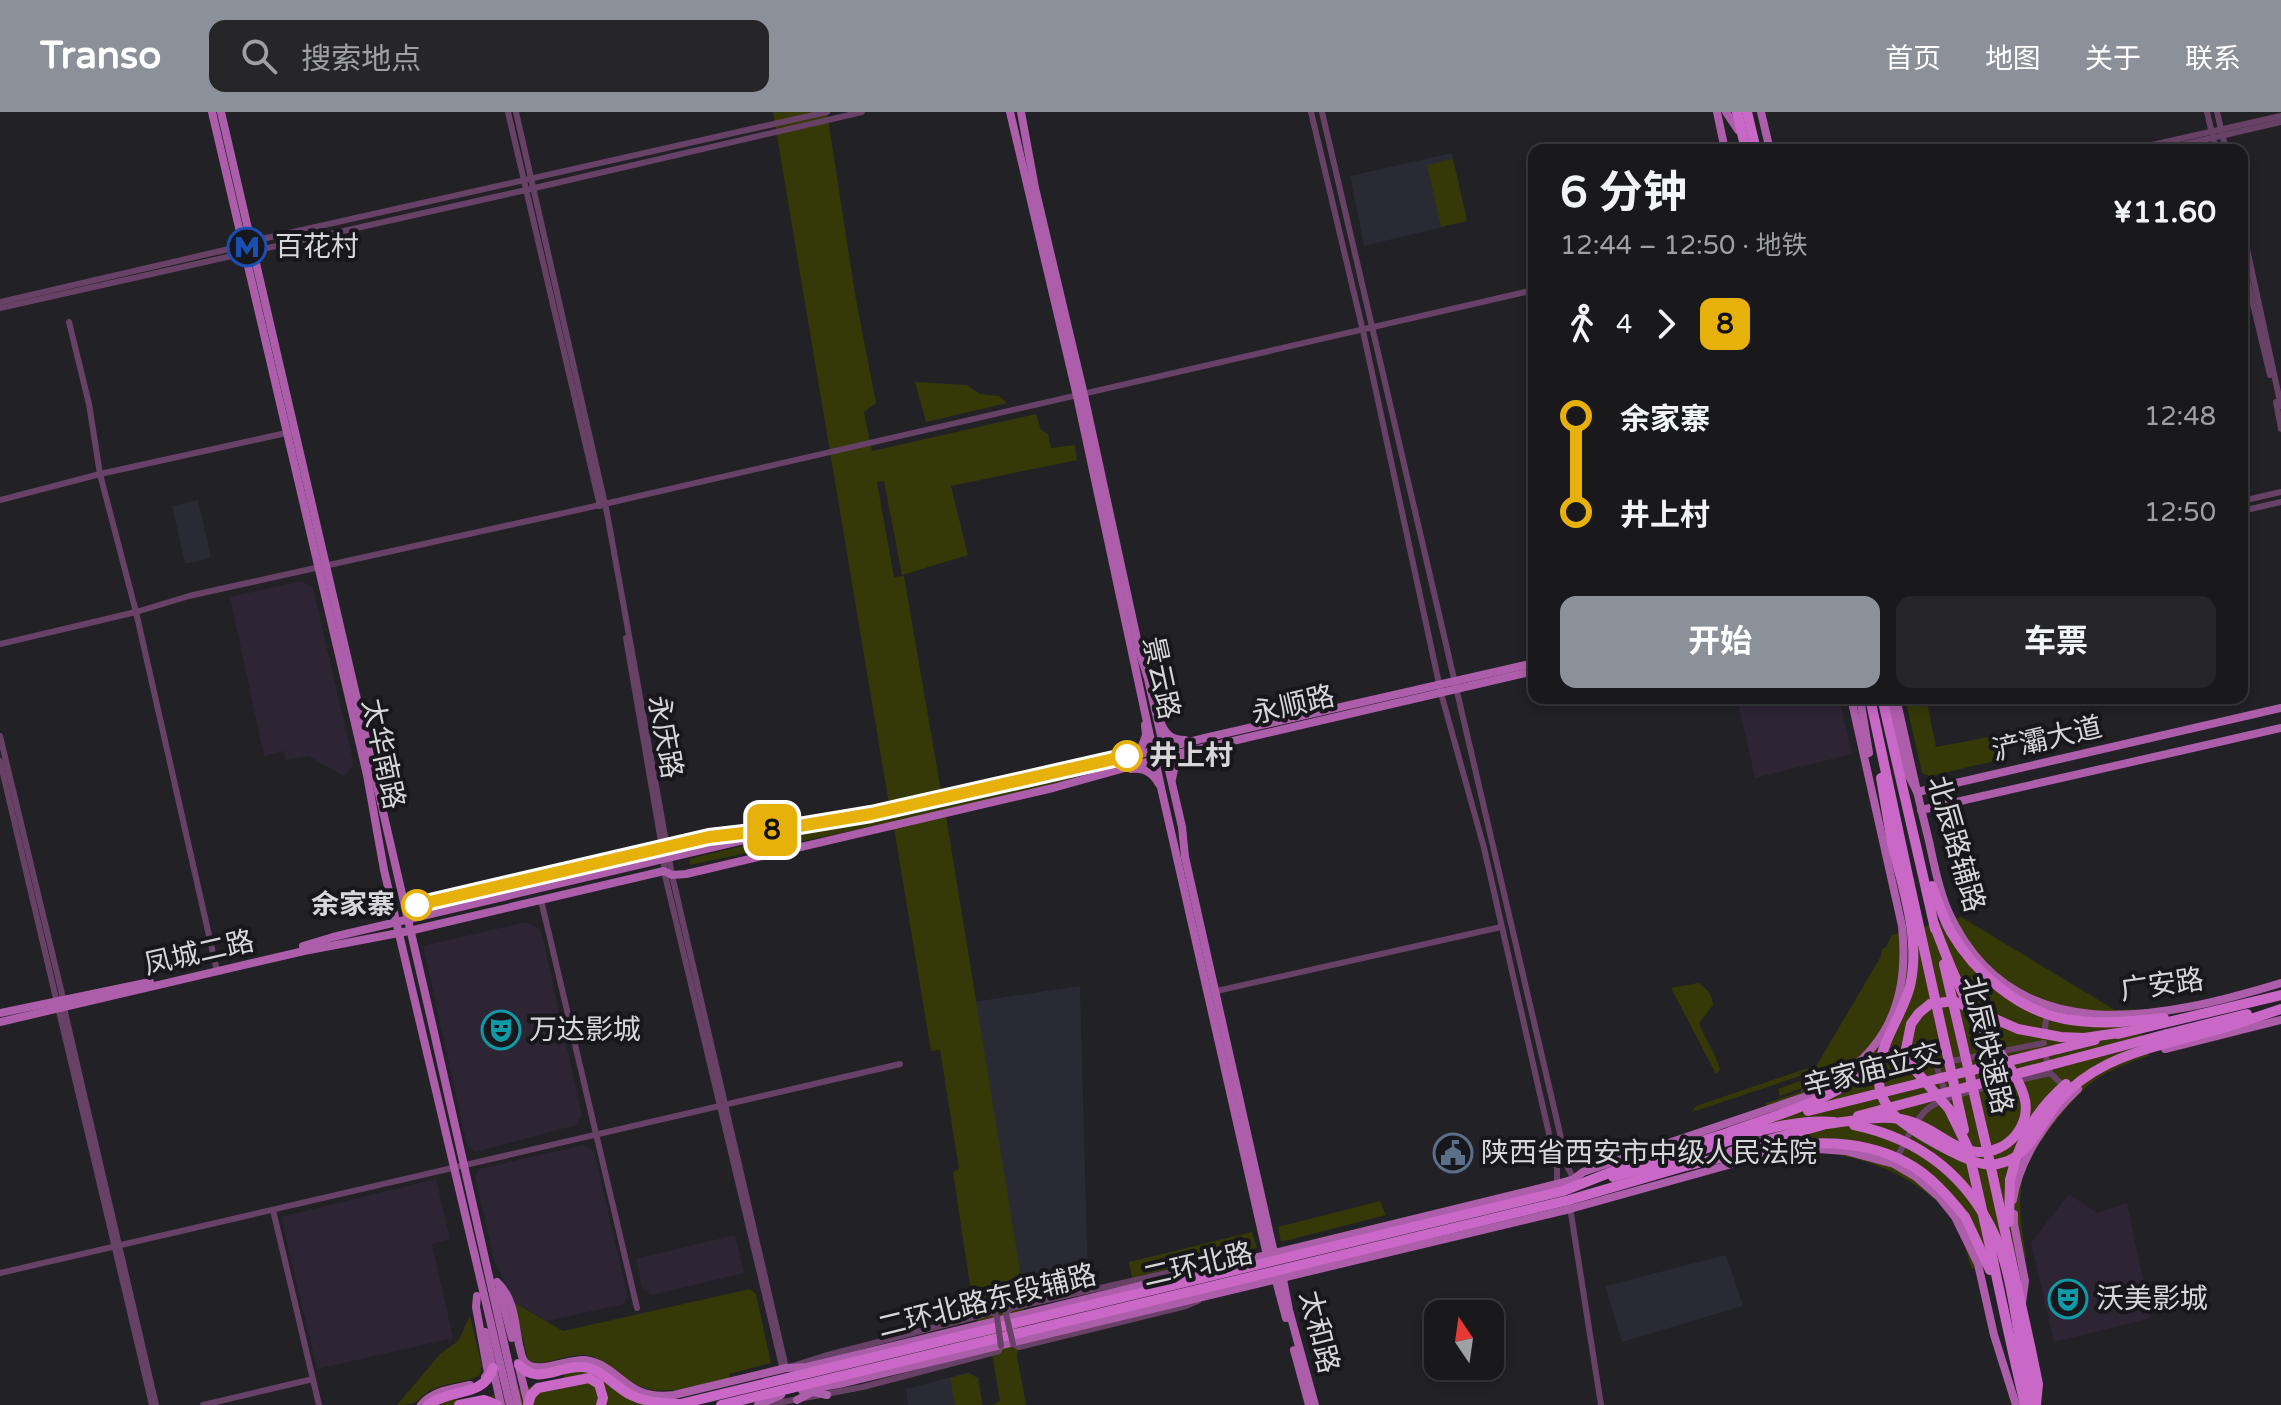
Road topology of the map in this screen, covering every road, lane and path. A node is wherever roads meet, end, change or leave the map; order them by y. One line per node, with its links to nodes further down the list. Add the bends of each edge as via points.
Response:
1 (212, 112): 34 (main road, 太华南路)
2 (221, 112): 33 (main road, 太华南路)
3 (508, 112): 31 (street, 永庆路)
4 (516, 112): 31 (street, 永庆路)
5 (827, 112): 31 (street)
6 (862, 112): 32 (street)
7 (1010, 112): 43 (main road, 景云路)
8 (1021, 112): 43 (main road, 景云路)
9 (1311, 112): 42 (street)
10 (1322, 112): 41 (street)
11 (1717, 112): 22 (main road)
12 (1726, 112): 19 (main road)
13 (1736, 112): 19 (main road); 24 (highway)
14 (1750, 112): 25 (highway)
15 (1761, 112): 26 (main road)
16 (2207, 112): 21 (street)
17 (2217, 112): 20 (street)
18 (2281, 119): 20 (street)
19 (1738, 130): 23 (main road)
20 (2222, 132): 21 (street); 30 (street)
21 (2212, 134): 27 (street); 28 (street); 29 (street)
22 (1724, 144)
23 (1742, 144)
24 (1743, 144)
25 (1757, 144)
26 (1769, 144)
27 (2161, 144)
28 (2180, 144)
29 (2214, 144)
30 (2225, 144)
31 (528, 180): 32 (street, 永庆路); 33 (street)
32 (530, 190): 33 (street); 52 (street, 永庆路)
33 (252, 246): 34 (street); 46 (main road, 太华南路)
34 (242, 249): 38 (street); 39 (street); 46 (main road, 太华南路)
35 (2248, 254): 44 (street)
36 (2248, 284): 45 (street)
37 (1528, 291): 41 (street)
38 (0, 302)
39 (0, 308)
40 (69, 322): 47 (street)
41 (1372, 328): 42 (street); 59 (street)
42 (1363, 331): 43 (street); 60 (street)
43 (1080, 395): 52 (street); 61 (main road, 景云路); 68 (main road, 景云路)
44 (2281, 406)
45 (2281, 429)
46 (290, 432): 47 (street); 54 (main road, 太华南路)
47 (100, 474): 49 (street); 55 (street)
48 (2281, 492): 50 (street)
49 (0, 500)
50 (2248, 500)
51 (2281, 502): 53 (street)
52 (602, 505): 54 (street); 86 (street, 永庆路)
53 (2248, 510)
54 (322, 566): 55 (street); 91 (main road, 太华南路); 93 (main road, 太华南路)
55 (136, 612): 56 (street); 96 (street)
56 (0, 644)
57 (1528, 665): 59 (main road, 永顺路)
58 (1528, 672): 59 (main road, 永顺路)
59 (1455, 685): 60 (main road, 永顺路); 125 (street)
60 (1440, 688): 72 (main road, 永顺路); 73 (main road, 永顺路); 94 (street)
61 (1143, 704): 74 (main road, 景云路); 76 (main road, via 1142,746)
62 (1852, 704): 84 (main road)
63 (1861, 704): 84 (main road)
64 (1871, 704): 77 (highway, 北辰快速路)
65 (1883, 704): 88 (highway)
66 (1890, 704): 80 (main road, via 1906,770)
67 (1897, 704): 80 (main road, 北辰路辅路)
68 (1154, 706): 72 (main road, via 1172,738); 74 (main road, 景云路)
69 (2281, 708): 80 (main road, 浐灞大道)
70 (2281, 728): 85 (main road, 浐灞大道)
71 (0, 736): 81 (street)
72 (1209, 737): 74 (main road, 永顺路)
73 (1214, 746): 74 (main road, 永顺路); 82 (main road, via 1175,765)
74 (1160, 754): 76 (main road, 永顺路); 78 (main road, 永顺路); 79 (main road, 景云路); 82 (main road, 景云路)
75 (0, 761): 81 (street)
76 (1102, 761): 86 (main road, 永顺路)
77 (1883, 771): 89 (highway, 北辰快速路, bridge); 106 (highway, bridge, via 1892,843 1912,929 1913,968 1878,1074 1895,1117 1974,1162 2004,1163 2021,1153 2055,1105 2087,1075)
78 (1095, 776): 79 (main road, via 1141,769 1155,776); 87 (main road, 永顺路, via 686,874)
79 (1162, 792): 98 (main road, 景云路)
80 (1917, 792): 85 (main road, 北辰路辅路)
81 (13, 798): 83 (street); 100 (street)
82 (1175, 799): 98 (main road, 景云路)
83 (0, 801)
84 (1875, 802): 110 (main road, via 1904,950 1898,998)
85 (1921, 810): 101 (main road, 北辰路辅路, via 1942,895 1957,930 1998,977)
86 (666, 858): 87 (street, 永庆路); 91 (main road, 永顺路)
87 (668, 873): 90 (main road, 永顺路); 116 (street, 永庆路)
88 (1929, 888): 92 (highway, 北辰快速路, bridge); 106 (highway, bridge, via 1962,950 2018,1001 2064,1019)
89 (1913, 896): 119 (highway, bridge, via 1918,953 1914,990 1898,1033 1861,1076); 120 (highway, 北辰快速路, bridge)
90 (541, 900): 95 (main road, 永顺路); 118 (street)
91 (408, 920): 93 (main road, 凤城二路); 95 (main road, 太华南路)
92 (1934, 924): 117 (highway, bridge, via 1962,993 2025,1097 2022,1125 2001,1148 1977,1152 1898,1119); 129 (highway, 北辰快速路, bridge)
93 (398, 927): 95 (main road, 凤城二路); 96 (main road, 凤城二路); 124 (main road, 太华南路)
94 (1501, 927): 98 (street); 126 (street)
95 (409, 931): 124 (main road, 太华南路)
96 (216, 969): 100 (main road, 凤城二路)
97 (2281, 983): 101 (main road, 广安路, via 2144,1014 2092,1016)
98 (1212, 992): 130 (main road, 景云路)
99 (2281, 993): 106 (highway, via 2203,1013)
100 (61, 1005): 103 (main road, 凤城二路); 105 (main road, 凤城二路); 128 (street)
101 (2048, 1006): 109 (street)
102 (2281, 1009): 106 (highway); 106 (highway, via 2227,1027)
103 (0, 1013)
104 (2281, 1020): 114 (main road, 广安路, via 2122,1062)
105 (0, 1022)
106 (2166, 1029): 107 (highway, 辛家庙立交); 108 (highway, 辛家庙立交, bridge)
107 (2125, 1032): 119 (highway, 辛家庙立交, bridge); 120 (highway, bridge, via 2061,1037 2018,1029 1954,1001 1930,1004 1911,1024 1909,1063 1949,1109)
108 (2147, 1038): 117 (highway, 辛家庙立交, bridge); 129 (highway, bridge, via 2073,1079 2033,1120 2010,1180)
109 (2044, 1043): 112 (street); 113 (street)
110 (1876, 1044): 112 (street); 125 (main road, 二环北路东段辅路, via 1822,1089)
111 (900, 1064): 116 (street)
112 (1936, 1064): 115 (street)
113 (2050, 1073): 114 (street); 115 (street)
114 (2072, 1094): 141 (main road, 广安路, via 2031,1150 2016,1186 2014,1224 2025,1281)
115 (1947, 1099): 121 (street, via 1918,1119)
116 (723, 1106): 118 (street); 148 (street, 永庆路)
117 (1827, 1124): 123 (highway, 辛家庙立交, bridge)
118 (596, 1134): 124 (street); 142 (street)
119 (1733, 1135): 122 (highway); 126 (highway, 二环北路); 170 (highway, 辛家庙立交, bridge, via 1797,1123 1844,1123 1909,1142 1939,1162 1981,1210 1997,1240)
120 (1968, 1148): 138 (highway, 北辰快速路)
121 (1894, 1164): 126 (main road, 二环北路东段辅路, via 1845,1151 1794,1150); 153 (main road, 二环北路东段辅路, via 1939,1197 1967,1239)
122 (1629, 1165): 125 (highway); 126 (highway, 二环北路)
123 (1684, 1166): 126 (highway, 二环北路, via 1586,1195); 138 (highway, 辛家庙立交, bridge, via 1812,1143 1878,1151 1908,1163 1952,1201 1965,1217)
124 (459, 1167): 127 (street); 131 (main road, 太华南路)
125 (1574, 1179): 126 (main road, 二环北路东段辅路)
126 (1565, 1196): 130 (main road, 二环北路东段辅路); 133 (highway, 二环北路); 135 (highway, 二环北路); 169 (street)
127 (273, 1210): 128 (street); 147 (street)
128 (117, 1246): 134 (street); 154 (street)
129 (2011, 1252): 141 (highway, 北辰快速路)
130 (1271, 1254): 132 (main road, 二环北路东段辅路)
131 (482, 1267): 137 (main road); 140 (main road); 161 (main road, 太华南路); 162 (main road, 太华南路)
132 (1207, 1270): 133 (street); 139 (street, bridge, via 1189,1268 1011,1308 1006,1314 1013,1344 1019,1347 1186,1306); 144 (main road, 二环北路东段辅路)
133 (1227, 1272): 145 (highway, 二环北路)
134 (0, 1273)
135 (1278, 1275): 136 (highway, 二环北路); 139 (main road, 二环北路东段辅路); 168 (main road, 太和路)
136 (1248, 1278): 139 (street); 148 (highway, 二环北路)
137 (497, 1282): 143 (main road); 148 (main road, via 509,1300 522,1359 535,1368 591,1362 636,1390 659,1396)
138 (1997, 1287): 153 (highway, via 2021,1387)
139 (1214, 1293): 150 (main road, 二环北路东段辅路)
140 (477, 1296): 146 (main road); 157 (main road, via 488,1373 483,1380 435,1393)
141 (2021, 1304): 149 (highway, 北辰快速路)
142 (637, 1308)
143 (519, 1365): 152 (highway, via 532,1375 587,1367 640,1399); 163 (main road)
144 (807, 1367): 145 (highway); 148 (highway)
145 (838, 1367): 148 (highway, 二环北路)
146 (493, 1368): 158 (highway, via 479,1388); 160 (main road)
147 (313, 1379): 155 (street); 156 (street)
148 (784, 1380): 150 (street, bridge, via 824,1356 994,1312 997,1317 999,1351); 151 (highway); 152 (highway, 二环北路); 165 (highway, 二环北路); 166 (main road)
149 (2038, 1384): 170 (highway, 北辰快速路); 171 (main road)
150 (825, 1390): 151 (main road, 二环北路东段辅路)
151 (803, 1394): 167 (street)
152 (678, 1404)
153 (2019, 1404)
154 (154, 1405)
155 (203, 1405)
156 (319, 1405)
157 (421, 1405)
158 (428, 1405)
159 (459, 1405): 160 (highway, via 484,1400)
160 (499, 1405)
161 (510, 1405)
162 (518, 1405)
163 (528, 1405): 164 (highway, via 538,1388 589,1378 599,1384)
164 (601, 1405)
165 (721, 1405)
166 (758, 1405)
167 (767, 1405)
168 (1312, 1405)
169 (1601, 1405)
170 (2034, 1405)
171 (2042, 1405)

